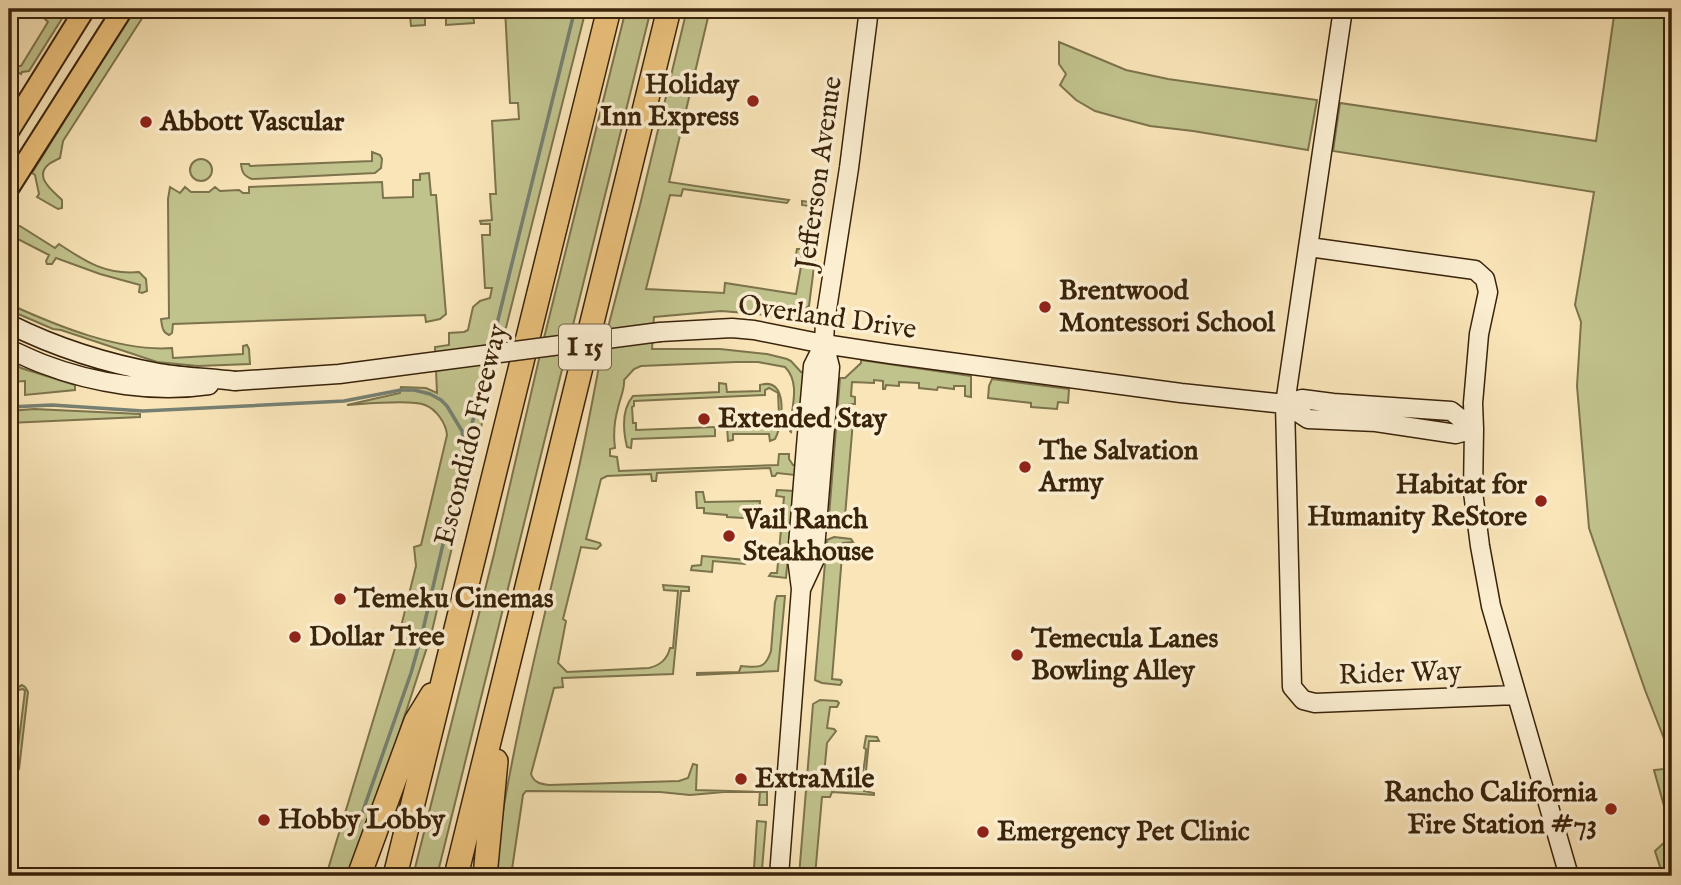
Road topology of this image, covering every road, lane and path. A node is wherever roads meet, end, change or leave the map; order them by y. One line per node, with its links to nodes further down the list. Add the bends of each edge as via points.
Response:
1 (85, 9): 7 (main road)
2 (123, 9): 8 (main road)
3 (609, 9): 16 (highway, Escondido Freeway / I 15)
4 (669, 9): 17 (highway, I 15)
5 (869, 9): 11 (street, Jefferson Avenue)
6 (1343, 9): 9 (street)
7 (9, 131)
8 (9, 188)
9 (1310, 247): 14 (street); 15 (street, via 1475,270 1485,279 1488,292 1479,334)
10 (9, 324): 13 (street, Overland Drive, via 56,345 130,366)
11 (824, 344): 13 (street, Overland Drive, bridge, via 732,328 660,332 339,374); 14 (street, Overland Drive); 23 (street, Jefferson Avenue, via 830,367 814,561 801,589)
12 (9, 349): 13 (street, Overland Drive, via 44,365 107,382 186,388)
13 (235, 381)
14 (1285, 404): 15 (street, Overland Drive, via 1302,399 1451,411); 18 (street, Rider Way, via 1292,687 1303,700 1315,704)
15 (1474, 429): 18 (street, via 1473,492 1480,546 1490,606)
16 (444, 674): 19 (highway, via 416,720); 20 (highway, Escondido Freeway / I 15)
17 (503, 685): 21 (highway, I 15); 22 (highway)
18 (1516, 695): 24 (street)
19 (359, 876)
20 (395, 876)
21 (456, 876)
22 (485, 876)
23 (779, 876)
24 (1569, 876)

